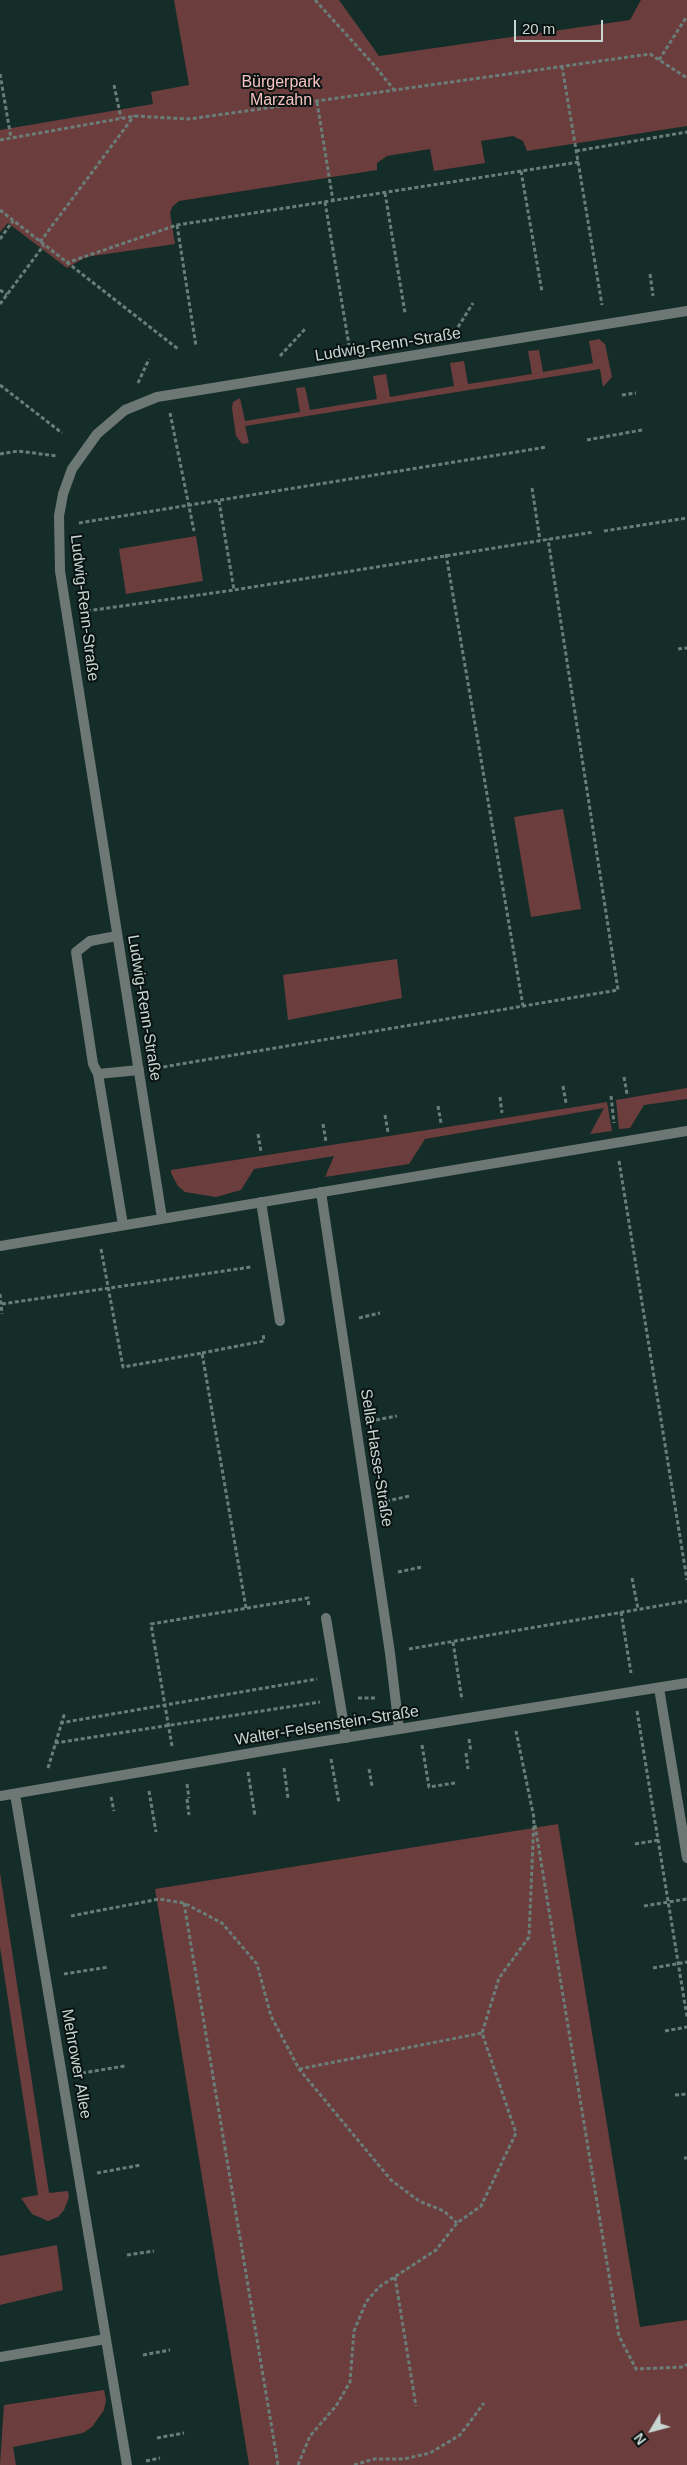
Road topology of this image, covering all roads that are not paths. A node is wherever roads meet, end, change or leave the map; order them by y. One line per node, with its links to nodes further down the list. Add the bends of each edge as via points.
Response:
1 (687, 311): 2 (street, Ludwig-Renn-Straße, via 167,396 125,410 97,434 75,465 63,494 58,521 60,571)
2 (117, 936): 3 (street, Ludwig-Renn-Straße); 4 (street, via 90,940 76,952 93,1064)
3 (139, 1070): 4 (street); 8 (street, Ludwig-Renn-Straße)
4 (98, 1074): 9 (street)
5 (687, 1131): 6 (street)
6 (321, 1192): 7 (street); 15 (street, Sella-Hasse-Straße)
7 (261, 1202): 8 (street); 11 (street)
8 (162, 1218): 9 (street)
9 (123, 1224): 10 (street)
10 (0, 1246)
11 (280, 1321)
12 (326, 1618): 16 (street)
13 (687, 1683): 14 (street, Walter-Felsenstein-Straße)
14 (659, 1688): 15 (street, Walter-Felsenstein-Straße); 19 (street)
15 (399, 1729): 16 (street, Walter-Felsenstein-Straße)
16 (346, 1738): 17 (street, Walter-Felsenstein-Straße)
17 (15, 1794): 18 (street, Walter-Felsenstein-Straße); 20 (street, Mehrower Allee)
18 (0, 1796)
19 (687, 1858)
20 (106, 2339): 21 (street); 22 (street, Mehrower Allee)
21 (0, 2356)
22 (126, 2465)

